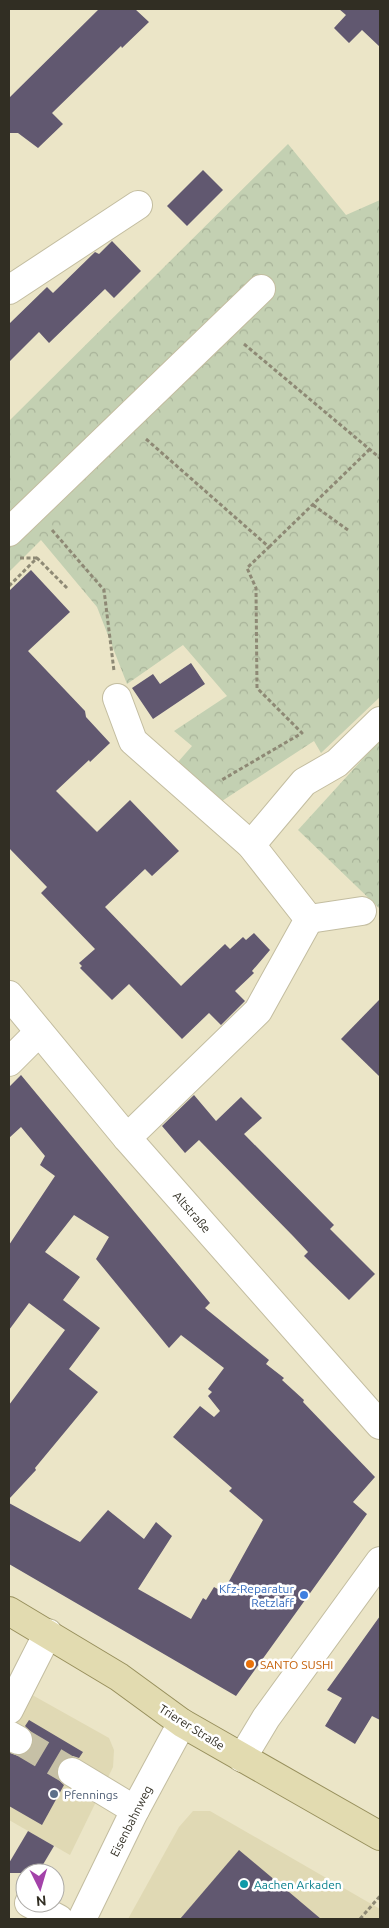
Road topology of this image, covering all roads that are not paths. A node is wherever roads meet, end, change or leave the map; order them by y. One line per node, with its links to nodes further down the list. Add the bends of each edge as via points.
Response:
1 (138, 205): 3 (street)
2 (261, 289): 4 (street)
3 (9, 290)
4 (9, 532)
5 (117, 698): 7 (street, via 133,741)
6 (380, 721): 7 (street, via 337,764 304,782)
7 (251, 845): 9 (street)
8 (362, 911): 9 (street)
9 (309, 920): 13 (street, via 258,1011)
10 (9, 995): 11 (street, Altstraße)
11 (39, 1032): 12 (street); 13 (street, Altstraße)
12 (9, 1062)
13 (127, 1138): 14 (street, Altstraße)
14 (380, 1425)
15 (380, 1560): 20 (street, via 266,1718)
16 (9, 1610): 17 (main road, Trierer Straße)
17 (48, 1633): 18 (street); 19 (main road, Trierer Straße, via 119,1677)
18 (9, 1710)
19 (182, 1723): 20 (main road, Trierer Straße); 22 (street, Eisenbahnweg)
20 (242, 1758): 23 (main road, Trierer Straße)
21 (72, 1772): 22 (street)
22 (135, 1810): 26 (street, Eisenbahnweg)
23 (380, 1836)
24 (48, 1913): 25 (street)
25 (59, 1919)
26 (82, 1919)

